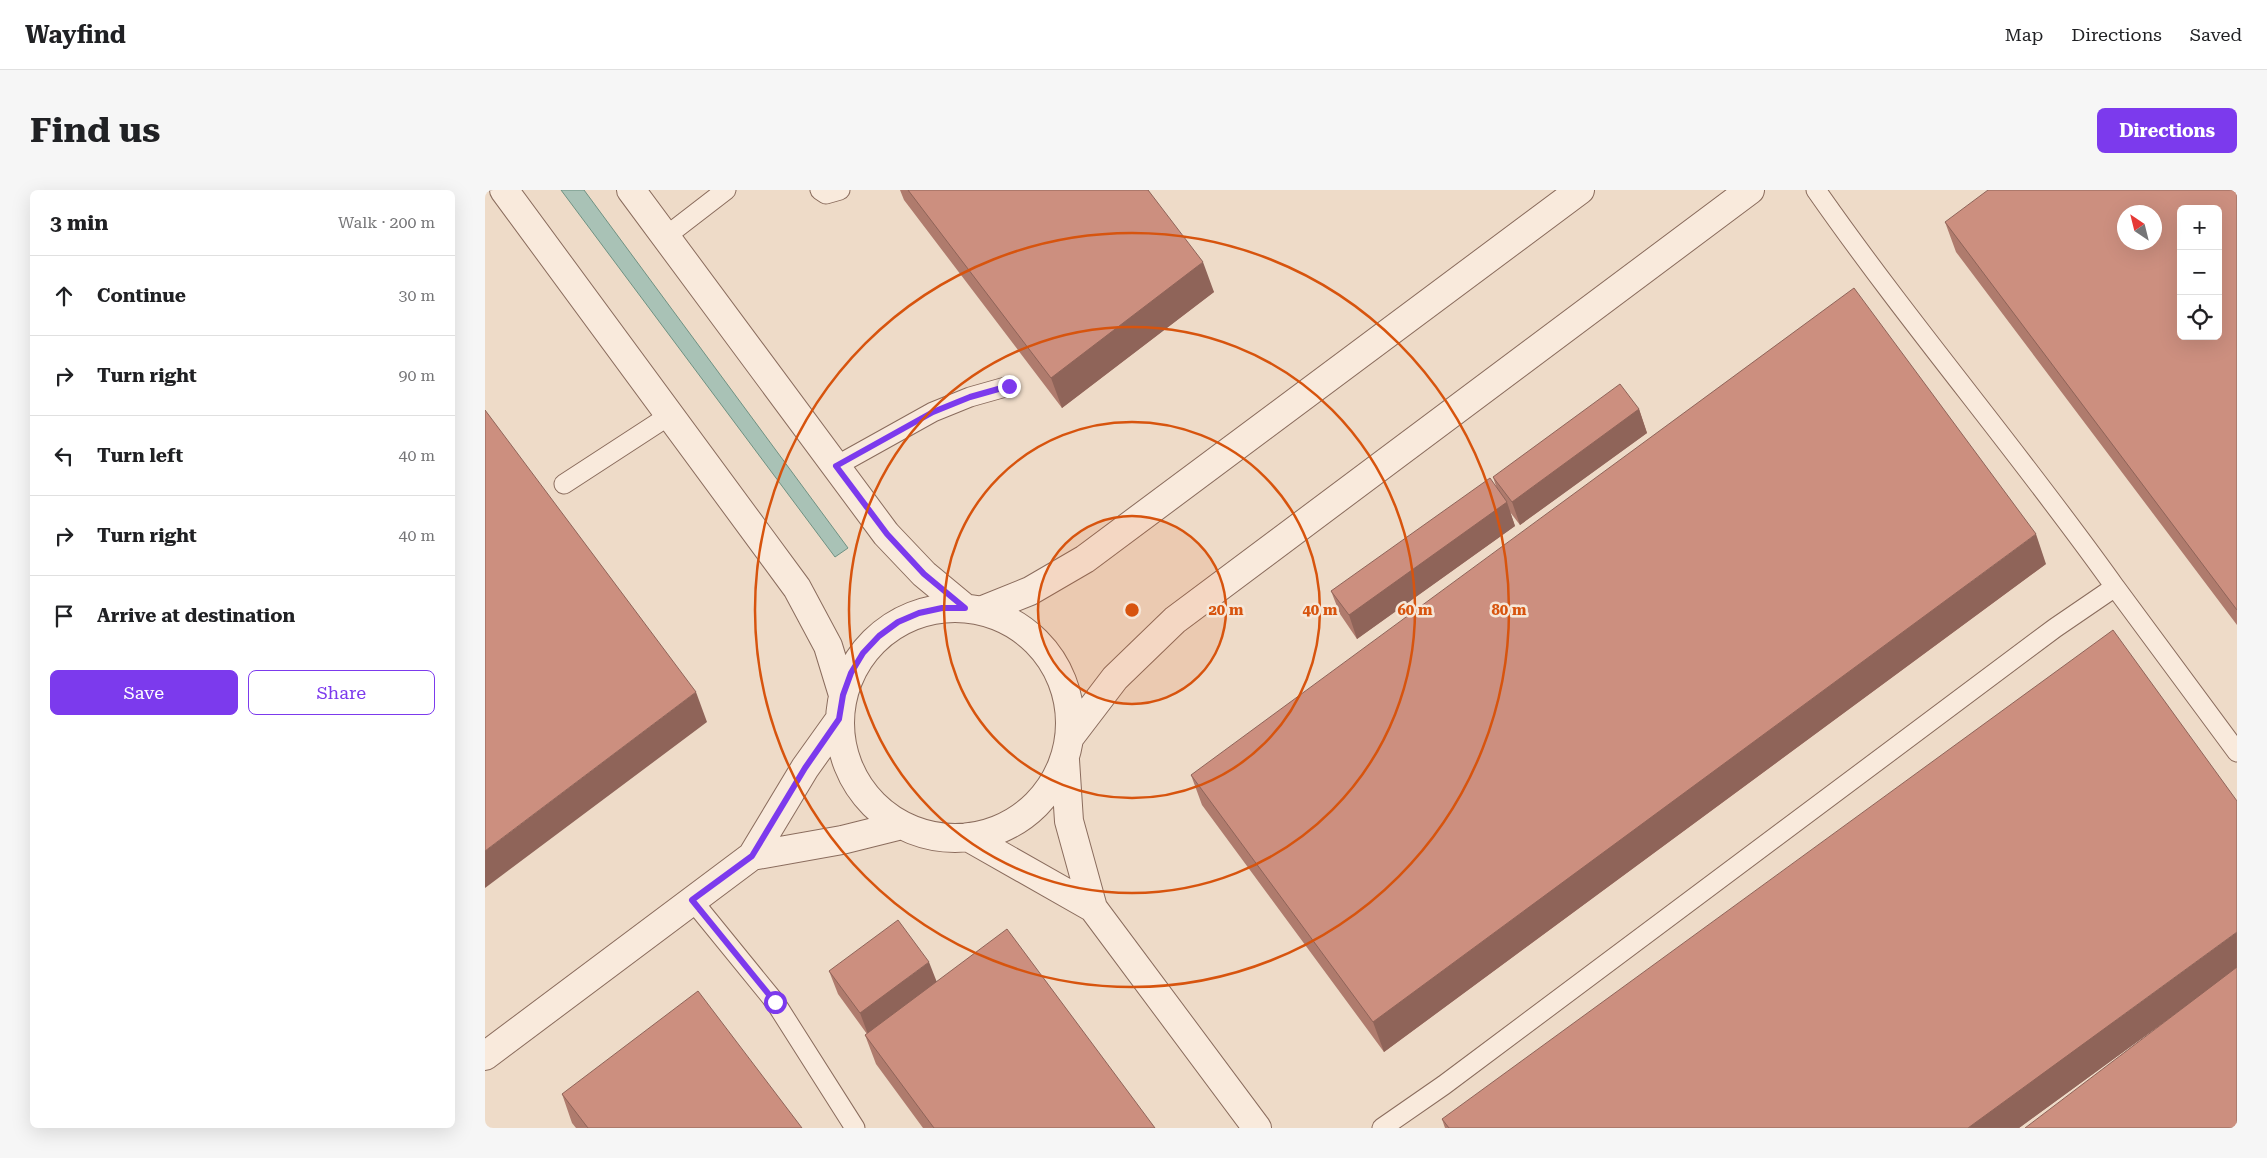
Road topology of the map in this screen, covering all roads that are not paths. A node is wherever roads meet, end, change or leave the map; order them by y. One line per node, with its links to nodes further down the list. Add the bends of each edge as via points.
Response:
1 (503, 190): 11 (street)
2 (631, 190): 9 (street)
3 (726, 190): 9 (lane)
4 (820, 190): 5 (lane, via 826,194)
5 (840, 190)
6 (1580, 190): 15 (street, via 1085,559 1030,591)
7 (1750, 190): 17 (street, via 1175,620 1115,678)
8 (1816, 190): 14 (lane, via 1866,261)
9 (665, 237): 12 (street)
10 (1009, 386): 12 (lane, via 933,412)
11 (669, 415): 13 (lane); 16 (street, via 797,588 828,646)
12 (836, 466): 15 (street, via 887,534 924,574)
13 (564, 484)
14 (2115, 587): 18 (lane); 27 (lane, via 2055,628)
15 (974, 609): 16 (street, via 942,608 898,622 863,653 851,673); 17 (street, via 1002,617 1021,627 1050,656 1068,694 1071,716)
16 (841, 707): 19 (street, via 841,740 855,781 878,809); 21 (street)
17 (1067, 748): 20 (street, via 1056,779 1028,812 989,833); 23 (street, via 1069,821)
18 (2237, 752)
19 (902, 825): 20 (street, via 923,834); 21 (street)
20 (968, 837): 23 (street)
21 (752, 856): 22 (street)
22 (692, 900): 24 (street); 25 (lane, via 775,1002)
23 (1093, 908): 26 (street)
24 (485, 1056)
25 (855, 1128)
26 (1257, 1128)
27 (1382, 1128)

